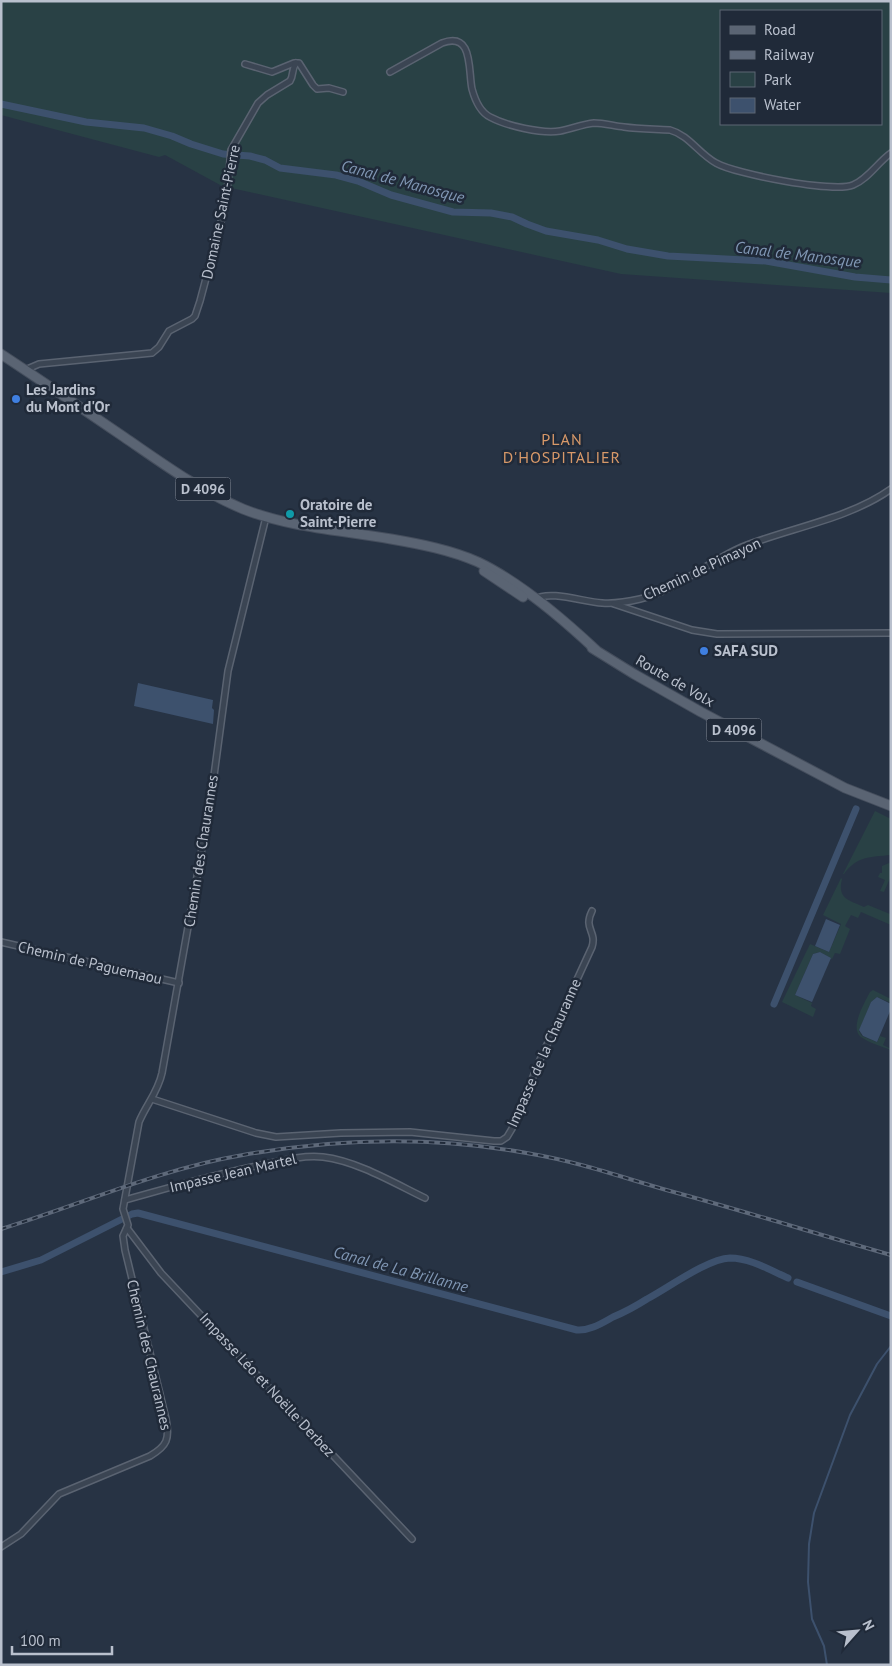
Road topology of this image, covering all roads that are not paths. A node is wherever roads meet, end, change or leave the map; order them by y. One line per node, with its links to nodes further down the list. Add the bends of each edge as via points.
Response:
1 (296, 63): 2 (street, via 272,72); 4 (street, via 317,89); 7 (street, Domaine Saint-Pierre, via 290,81 258,103 231,150 226,203 192,320 171,329 152,353 39,364)
2 (245, 64)
3 (390, 72): 5 (street, via 442,43 456,41 467,52 477,101 483,112 496,120 544,132 593,123 670,130 681,134 718,164 743,173 813,185 839,188 853,185)
4 (343, 92)
5 (891, 153)
6 (1, 354): 7 (main road, Route de Volx / D 4096)
7 (25, 370): 9 (main road, Route de Volx / D 4096, via 191,482)
8 (891, 489): 13 (street, Chemin de Pimayon, via 862,506 737,549 664,590)
9 (266, 517): 10 (main road, Route de Volx / D 4096); 21 (street, Chemin des Chaurannes, via 228,671 211,798)
10 (436, 549): 11 (main road, Route de Volx / D 4096); 12 (main road, Route de Volx / D 4096, via 480,563)
11 (497, 579): 12 (street); 15 (main road, Route de Volx / D 4096)
12 (535, 599): 13 (street, Chemin de Pimayon, via 551,596); 15 (main road, Route de Volx / D 4096)
13 (614, 604): 14 (street, via 692,630 717,634)
14 (891, 634)
15 (596, 650): 16 (main road, Route de Volx / D 4096, via 701,712)
16 (875, 801): 17 (main road, Route de Volx / D 4096); 18 (main road, Route de Volx / D 4096)
17 (891, 806)
18 (891, 811)
19 (592, 911): 22 (street, Impasse de la Chauranne, via 588,923 594,940 592,947 513,1127 502,1141 410,1132 276,1137)
20 (1, 942): 21 (street, Chemin de Paguemaou)
21 (178, 983): 22 (street, Chemin des Chaurannes, via 161,1079)
22 (152, 1099): 24 (street, Chemin des Chaurannes, via 139,1122)
23 (425, 1198): 24 (street, Impasse Jean Martel, via 363,1169 316,1157 216,1174)
24 (125, 1200): 25 (street, Chemin des Chaurannes)
25 (127, 1228): 26 (street, Impasse Léo et Noëlle Derbez, via 161,1273); 27 (street, Chemin des Chaurannes, via 123,1236 124,1250 166,1419 167,1440 150,1456 59,1494 25,1531)
26 (412, 1539)
27 (1, 1547)

